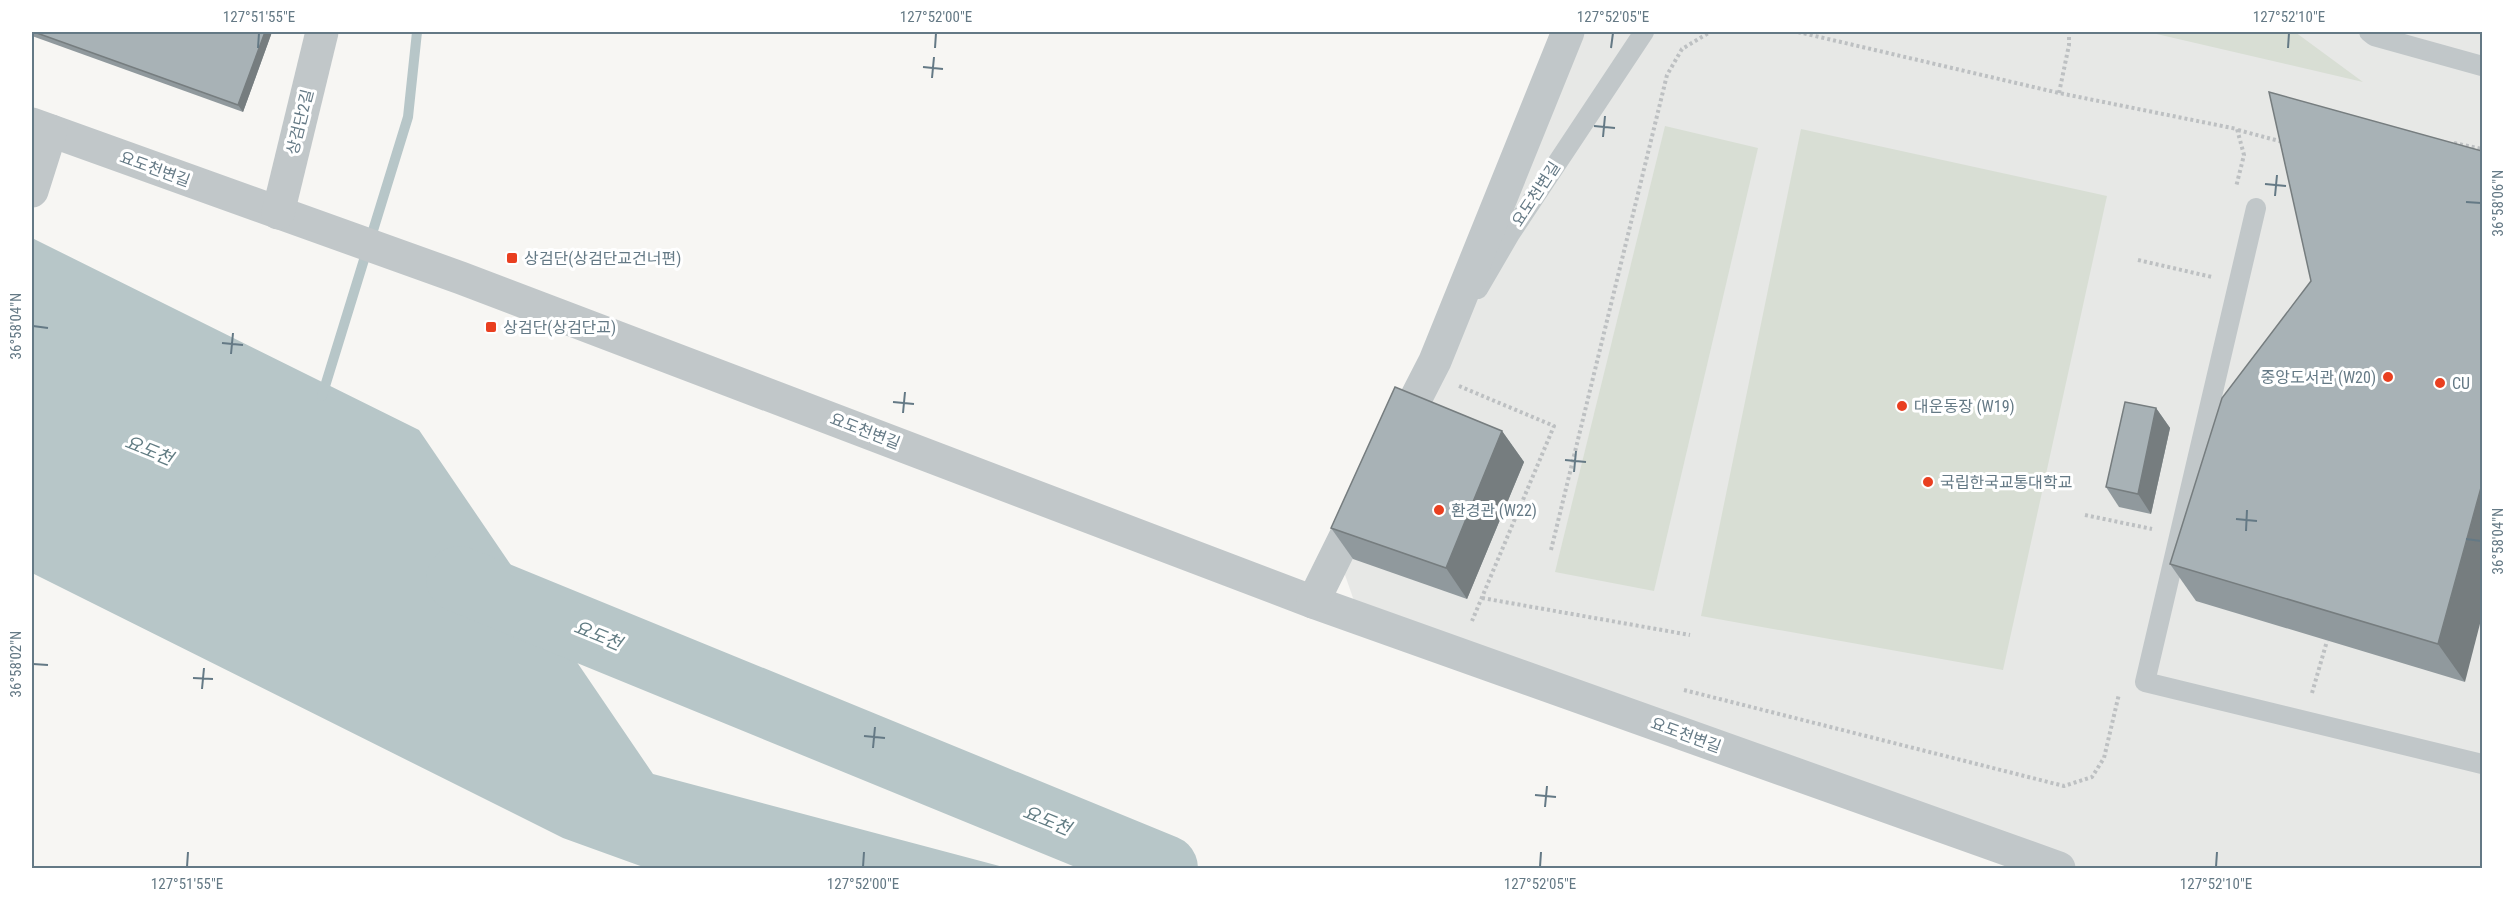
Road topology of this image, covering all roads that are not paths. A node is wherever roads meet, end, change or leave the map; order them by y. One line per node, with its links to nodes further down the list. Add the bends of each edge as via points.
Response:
1 (322, 32): 9 (street, 상검단2길)
2 (1568, 32): 10 (street, 요도천변길)
3 (1644, 32): 10 (lane, 요도천변길, via 1510,234)
4 (2369, 32): 5 (lane)
5 (2482, 66)
6 (41, 127): 7 (street); 9 (street, 요도천변길)
7 (32, 191)
8 (2256, 208): 12 (lane, via 2145,682)
9 (278, 213): 11 (street, 요도천변길)
10 (1431, 367): 11 (street, 요도천변길)
11 (1313, 602): 13 (street, 요도천변길)
12 (2482, 764)
13 (2059, 868)

